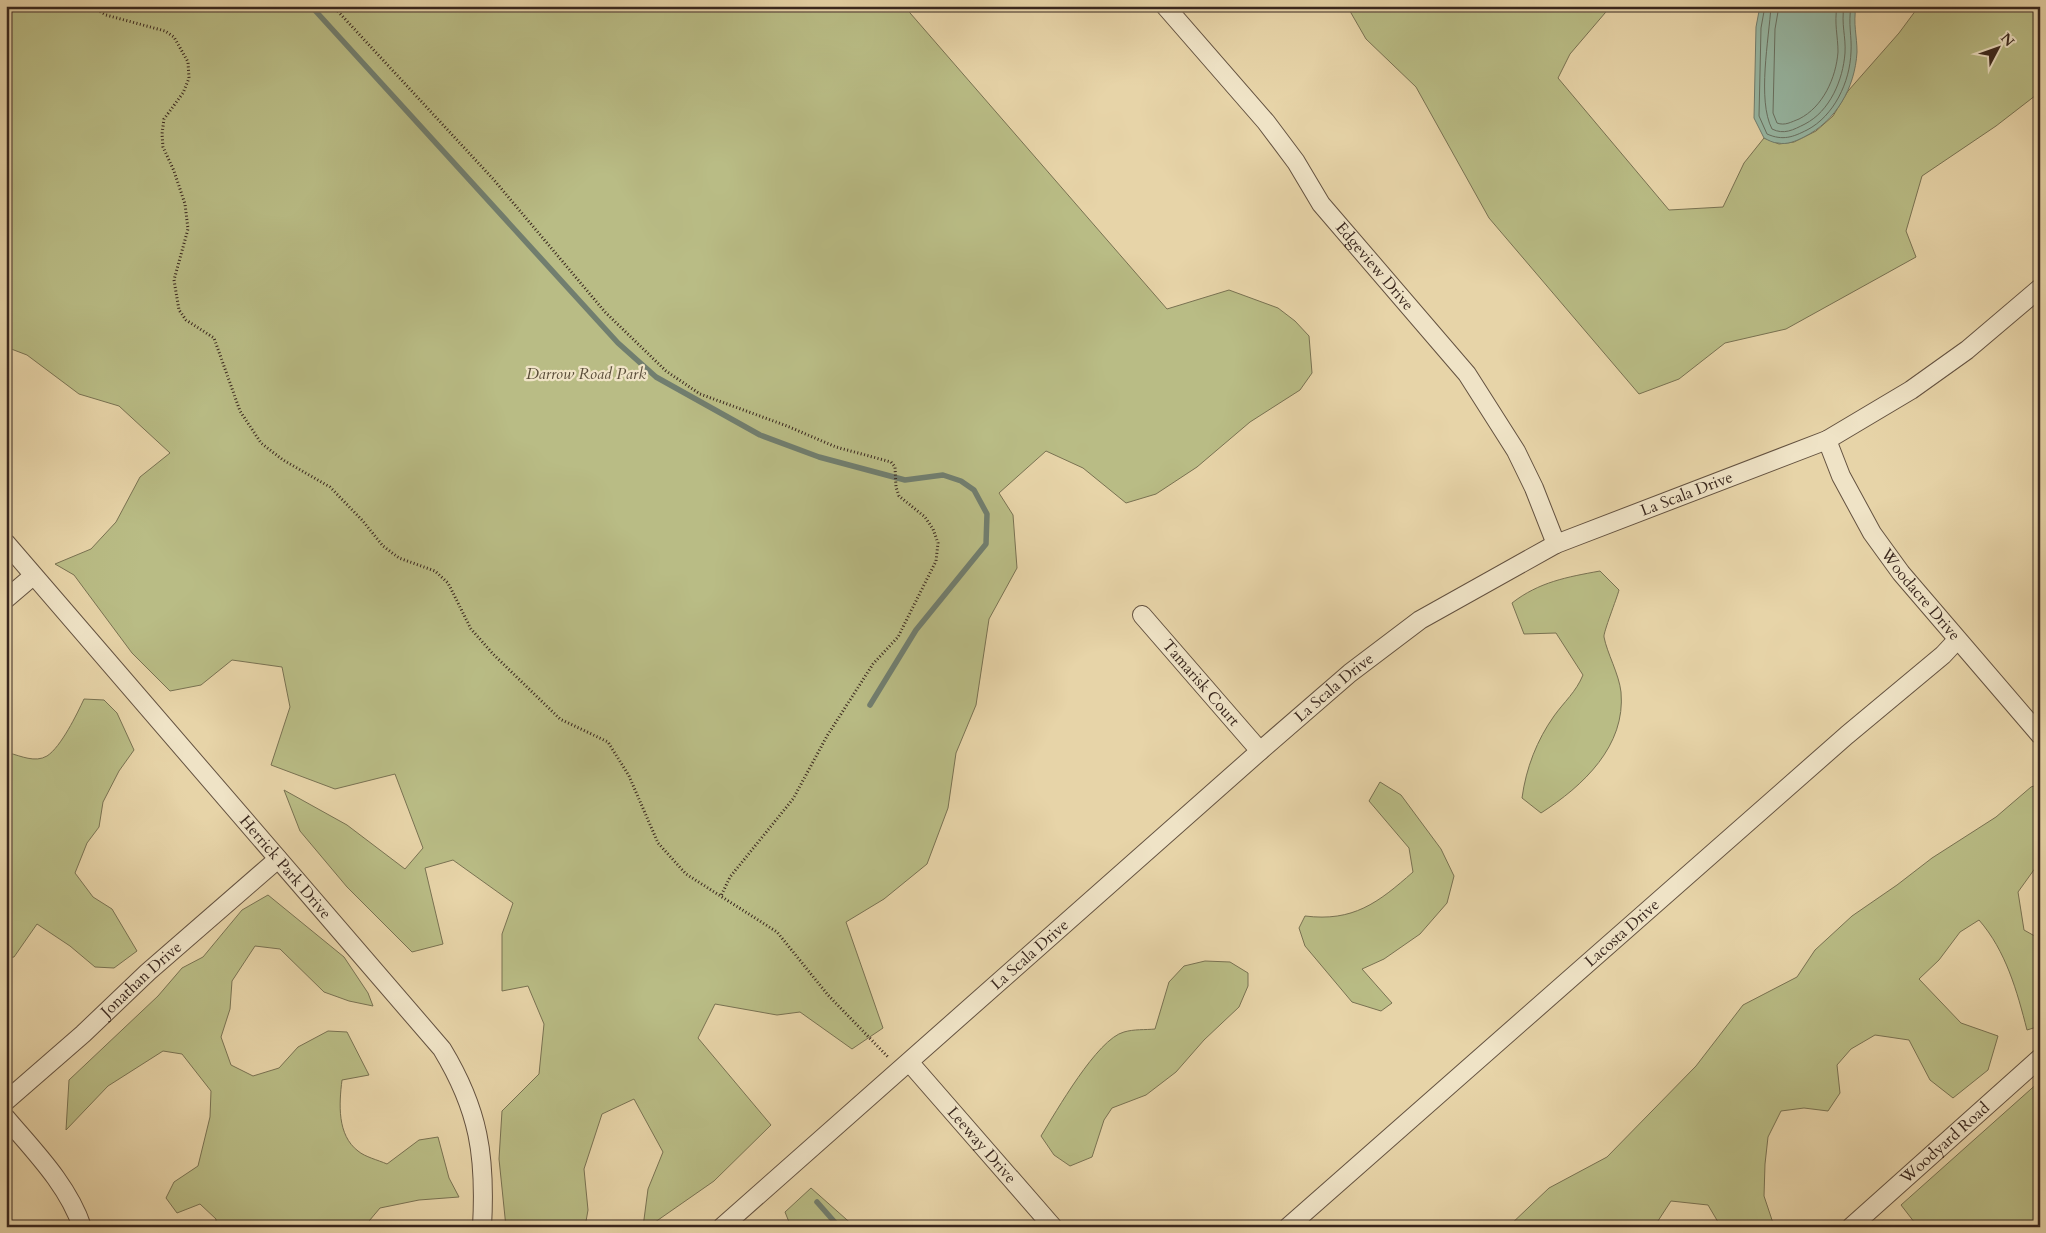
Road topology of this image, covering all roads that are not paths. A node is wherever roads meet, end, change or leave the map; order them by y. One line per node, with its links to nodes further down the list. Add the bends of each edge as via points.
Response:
1 (1165, 6): 5 (street, Edgeview Drive, via 1266,122 1296,162 1321,204 1467,374 1516,451)
2 (2040, 288): 3 (street, La Scala Drive, via 1966,350 1911,390)
3 (1827, 440): 5 (street, La Scala Drive); 9 (street, Woodacre Drive, via 1841,476 1872,533)
4 (6, 543): 6 (street, Herrick Park Drive)
5 (1556, 544): 11 (street, La Scala Drive, via 1420,620 1350,673)
6 (33, 576): 7 (street); 12 (street, Herrick Park Drive)
7 (6, 599)
8 (1142, 615): 11 (street, Tamarisk Court)
9 (1957, 640): 10 (street, Woodacre Drive); 21 (street, Lacosta Drive)
10 (2040, 735)
11 (1260, 751): 14 (street, La Scala Drive)
12 (278, 859): 15 (street, Jonathan Drive); 18 (street, Herrick Park Drive, via 442,1049 458,1076 475,1119 482,1150)
13 (2040, 1058): 22 (street, Woodyard Road)
14 (905, 1066): 19 (street, La Scala Drive); 20 (street, Leeway Drive)
15 (6, 1101)
16 (6, 1118): 17 (street, via 49,1168)
17 (82, 1227)
18 (482, 1227)
19 (722, 1227)
20 (1053, 1227)
21 (1288, 1227)
22 (1851, 1227)

